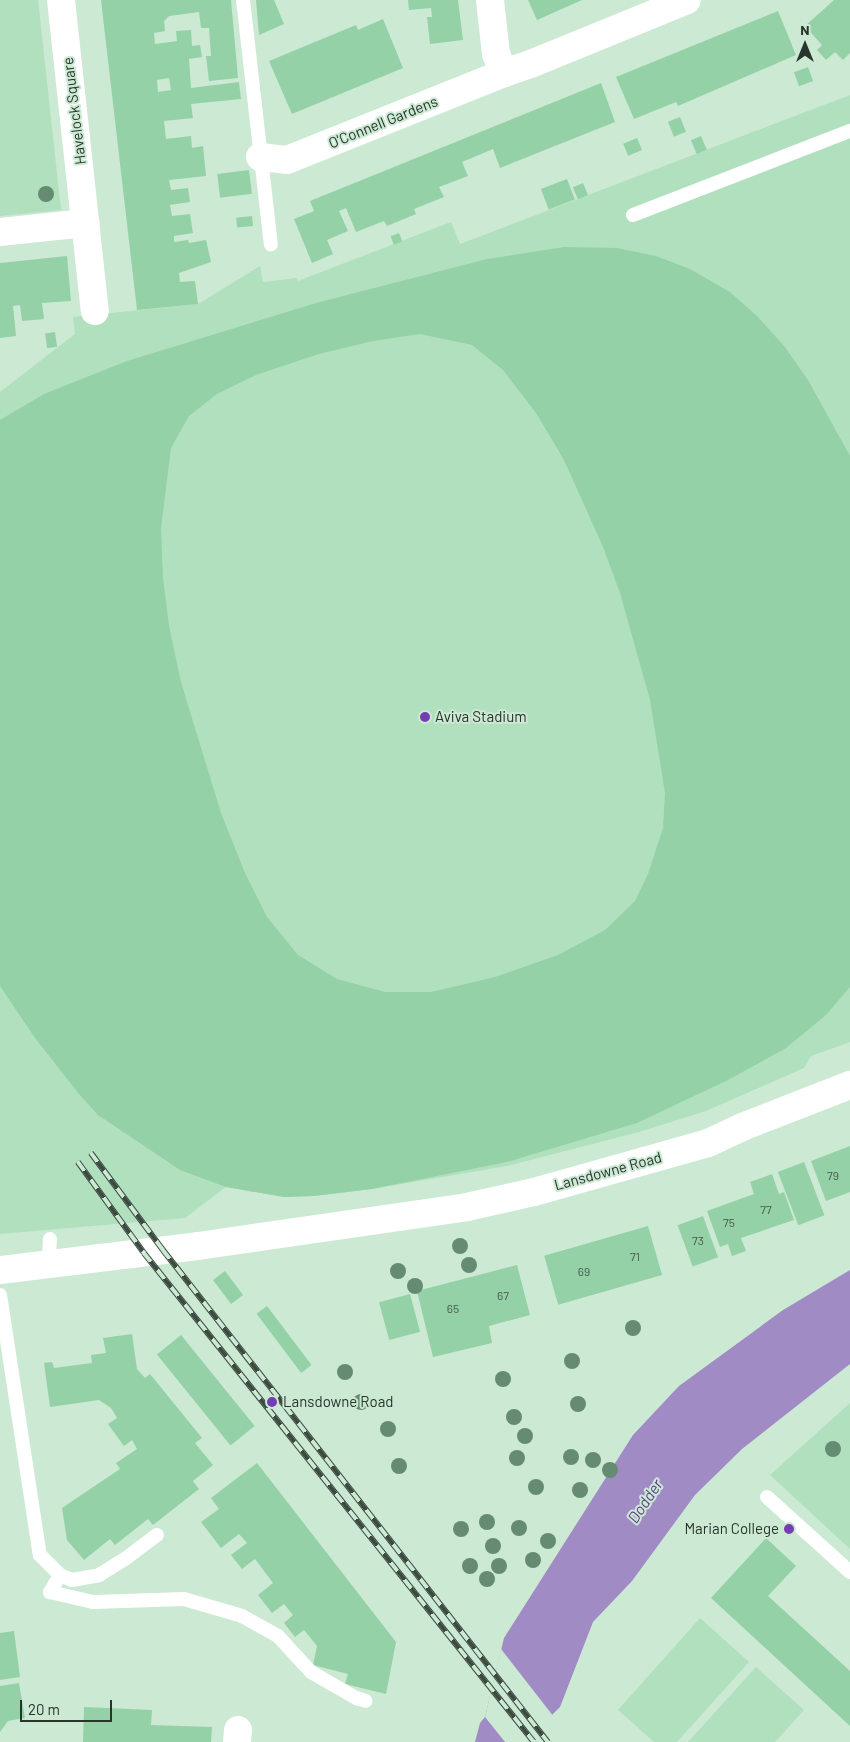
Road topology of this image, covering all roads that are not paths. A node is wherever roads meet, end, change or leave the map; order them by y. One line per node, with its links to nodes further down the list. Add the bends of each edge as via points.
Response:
1 (61, 0): 9 (street, Havelock Square)
2 (244, 0): 7 (lane)
3 (490, 0): 5 (street, via 496,54)
4 (687, 0): 5 (street, O'Connell Gardens)
5 (504, 72): 7 (street, O'Connell Gardens, via 287,160)
6 (850, 130): 8 (lane)
7 (260, 157): 11 (lane)
8 (633, 215)
9 (86, 223): 10 (street); 12 (street, Havelock Square)
10 (0, 232)
11 (271, 244)
12 (95, 311)
13 (850, 1085): 14 (street, Lansdowne Road, via 699,1146 467,1208 198,1246 50,1251)
14 (0, 1270)
15 (0, 1295): 19 (lane, via 40,1555)
16 (767, 1497): 18 (lane)
17 (157, 1535): 19 (lane, via 99,1575 72,1580)
18 (850, 1572)
19 (60, 1575): 20 (lane, via 50,1592 94,1602 184,1599 242,1616 278,1636 311,1672)
20 (366, 1701)

